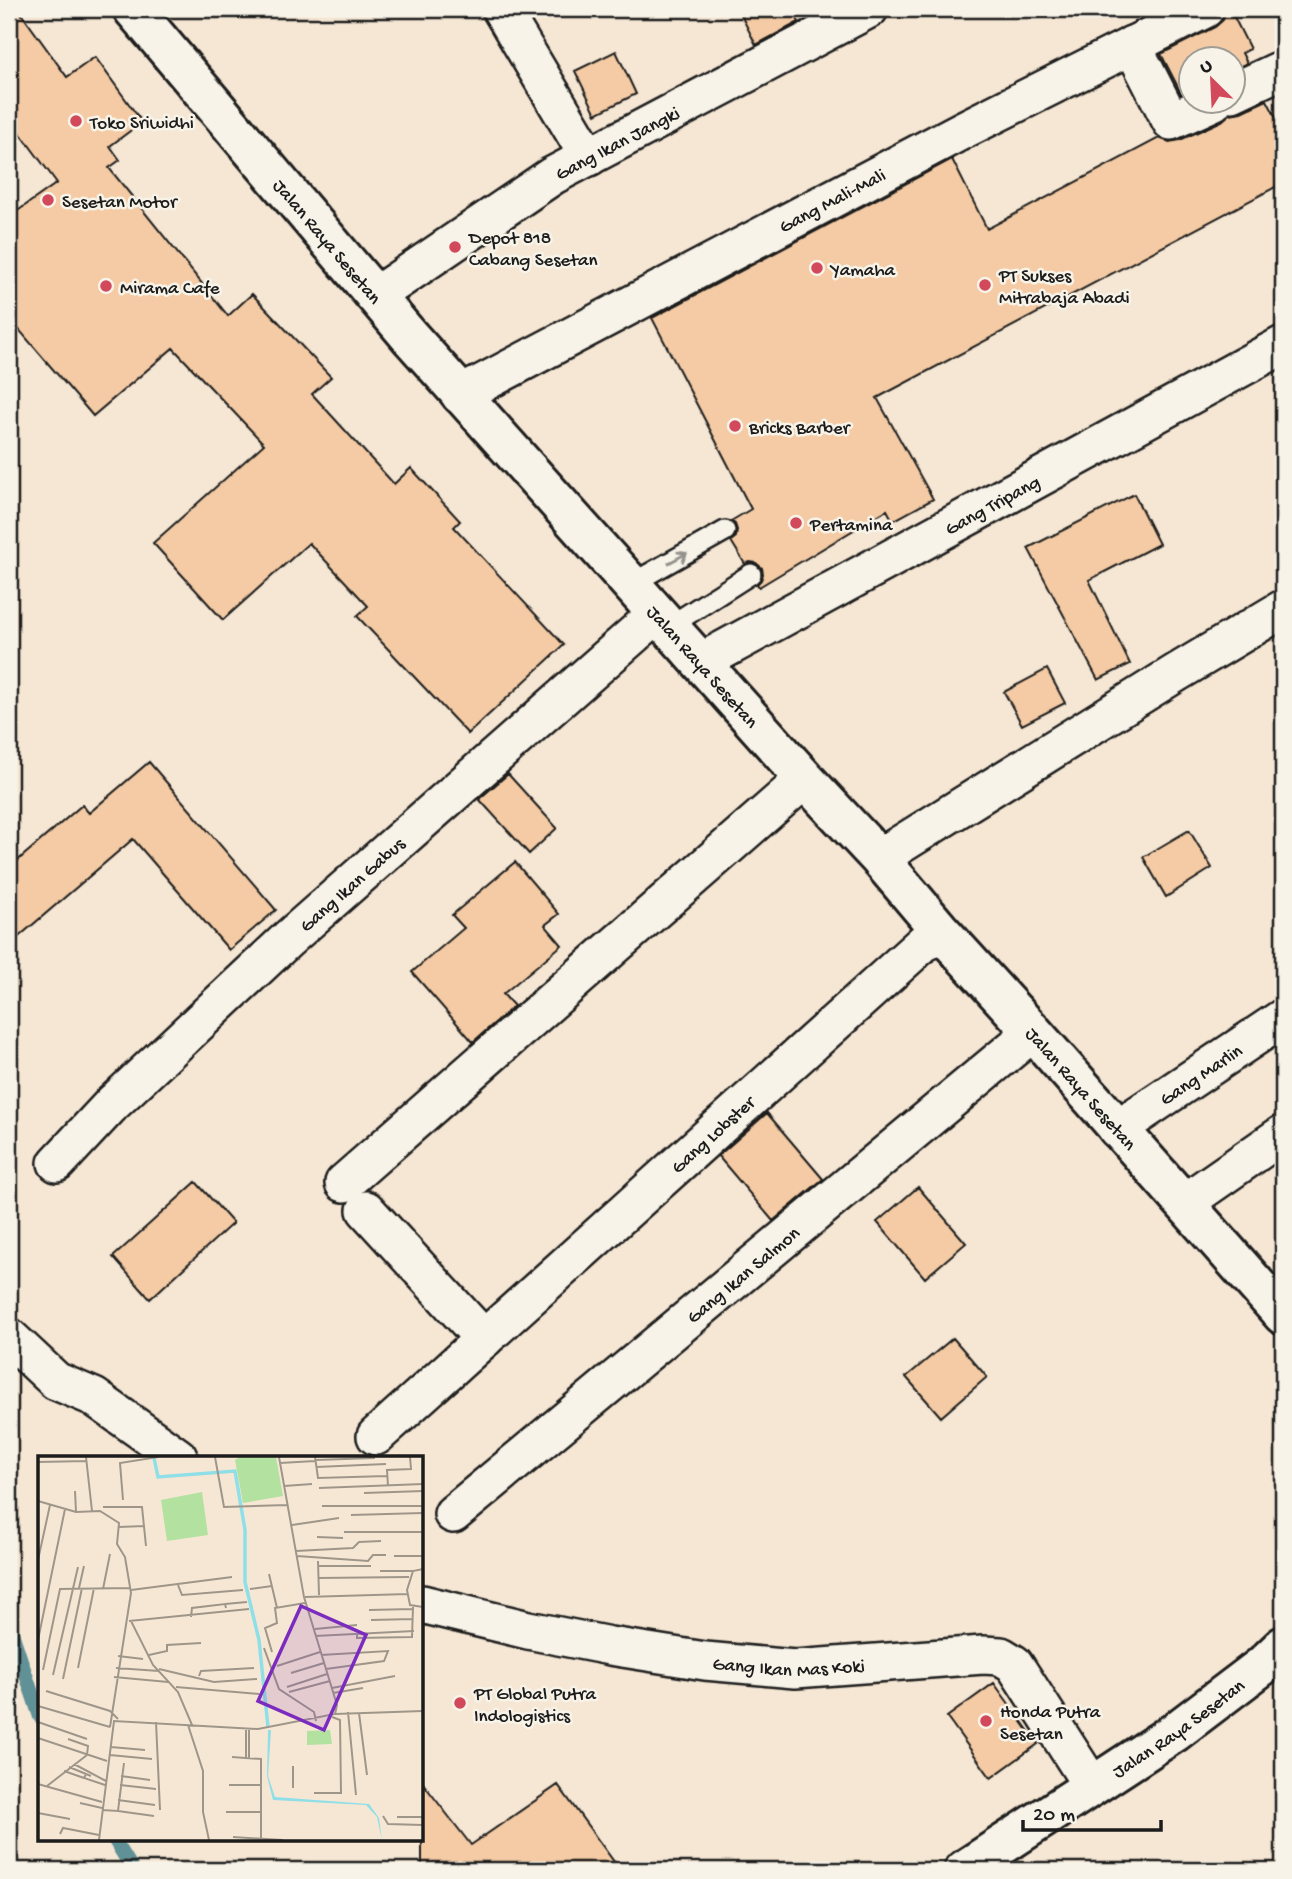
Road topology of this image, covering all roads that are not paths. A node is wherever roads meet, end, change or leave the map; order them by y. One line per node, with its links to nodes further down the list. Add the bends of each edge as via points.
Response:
1 (133, 9): 10 (main road, Jalan Raya Sesetan)
2 (501, 9): 9 (street)
3 (869, 9): 9 (street, Gang Ikan Jangki)
4 (1205, 9): 5 (street, Gang Mali-Mali)
5 (1132, 46): 8 (street, via 1171,121); 12 (street, Gang Mali-Mali)
6 (1283, 69): 7 (street)
7 (1246, 87)
8 (1182, 116)
9 (589, 157): 10 (street, Gang Ikan Jangki, via 552,176)
10 (375, 296): 12 (main road, Jalan Raya Sesetan)
11 (1283, 345): 18 (street, Gang Tripang)
12 (460, 395): 15 (main road, Jalan Raya Sesetan)
13 (725, 531): 15 (lane, one-way to 13)
14 (751, 574): 17 (lane)
15 (631, 584): 17 (main road, Jalan Raya Sesetan)
16 (1283, 609): 20 (street)
17 (662, 621): 18 (main road, Jalan Raya Sesetan); 26 (street, Gang Ikan Gabus, via 288,939 112,1104)
18 (701, 662): 19 (main road, Jalan Raya Sesetan)
19 (805, 779): 20 (main road, Jalan Raya Sesetan); 30 (street, via 355,1196)
20 (879, 858): 21 (main road, Jalan Raya Sesetan)
21 (939, 929): 23 (main road, Jalan Raya Sesetan); 30 (street, Gang Lobster)
22 (1283, 1018): 24 (street, Gang Marlin)
23 (1033, 1032): 24 (main road, Jalan Raya Sesetan); 33 (street, Gang Ikan Salmon)
24 (1117, 1129): 27 (main road, Jalan Raya Sesetan)
25 (1283, 1134): 27 (street)
26 (57, 1163)
27 (1184, 1203): 28 (main road, Jalan Raya Sesetan)
28 (1283, 1315)
29 (9, 1337): 32 (street, via 55,1381 94,1396)
30 (484, 1339): 31 (street, Gang Lobster)
31 (376, 1436)
32 (177, 1456)
33 (453, 1514)
34 (424, 1604): 36 (street, Gang Ikan Mas Koki, via 528,1630 705,1661 795,1669 1001,1656 1014,1664)
35 (1283, 1646): 36 (main road, Jalan Raya Sesetan, via 1175,1732)
36 (1092, 1786): 37 (main road, Jalan Raya Sesetan)
37 (964, 1870)

